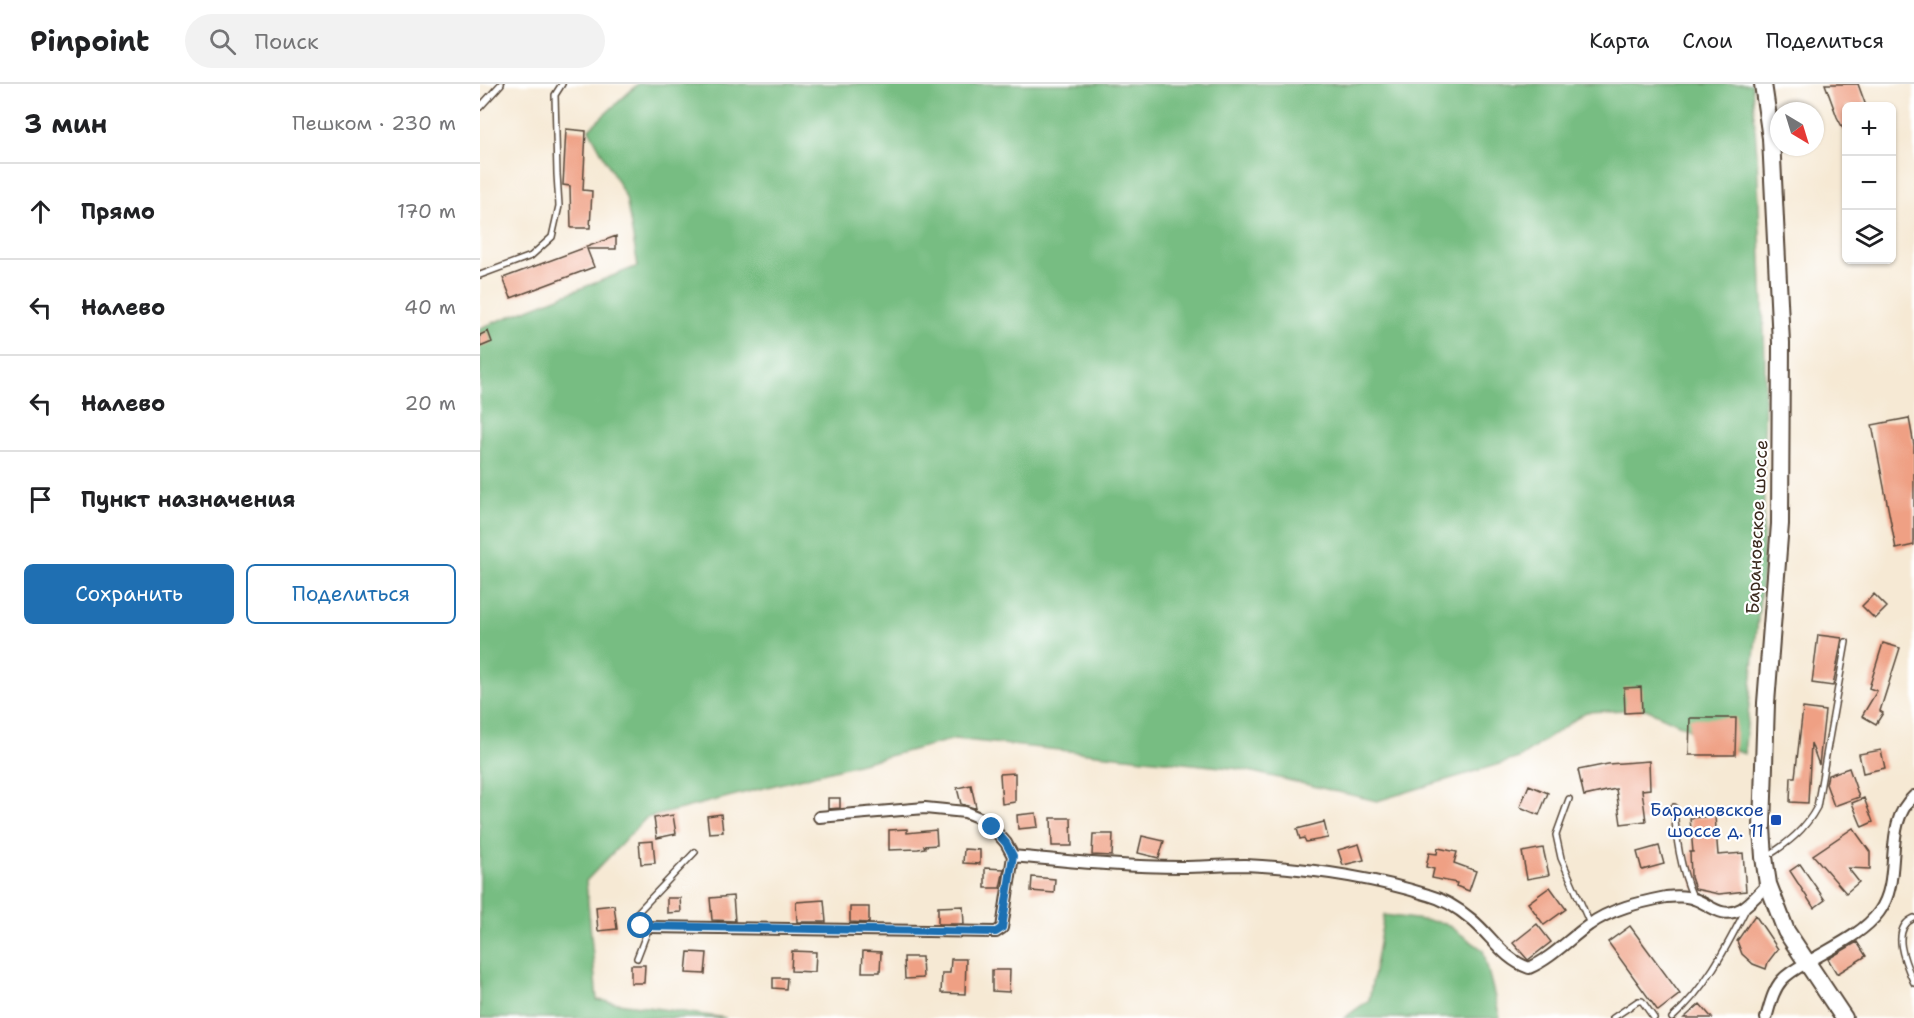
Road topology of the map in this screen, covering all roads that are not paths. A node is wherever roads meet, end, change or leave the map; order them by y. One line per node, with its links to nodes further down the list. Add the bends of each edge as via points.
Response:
1 (501, 84): 4 (lane)
2 (562, 84): 5 (lane, via 555,95 560,206 552,237 531,256)
3 (1763, 84): 13 (main road, Барановское шоссе, via 1771,138 1781,343 1780,524 1766,703)
4 (480, 107)
5 (480, 275)
6 (1846, 642): 13 (lane, via 1817,807 1800,832)
7 (1914, 796): 21 (street, via 1899,817 1886,902 1862,928)
8 (1569, 799): 18 (lane, via 1556,835 1561,858)
9 (1674, 807): 15 (lane, via 1685,879)
10 (819, 817): 12 (street, via 925,808 965,812 992,827)
11 (695, 852): 19 (lane, via 636,915 636,923)
12 (1013, 856): 18 (street, via 1123,866 1243,865 1350,875 1432,896 1451,905 1471,919 1506,956 1529,968 1543,962); 19 (street, via 1002,928 996,932)
13 (1764, 858): 14 (main road, Барановское шоссе)
14 (1768, 884): 16 (street); 21 (main road, Барановское шоссе, via 1786,931)
15 (1694, 899): 16 (street, via 1714,911 1739,910); 18 (street, via 1670,896 1635,904)
16 (1749, 902): 25 (lane, via 1721,957 1694,996)
17 (1914, 918): 22 (lane, via 1902,934 1902,956)
18 (1590, 924)
19 (649, 927): 20 (lane)
20 (637, 958)
21 (1808, 962): 26 (street, via 1781,980); 27 (main road, Барановское шоссе)
22 (1914, 983)
23 (1613, 1018): 24 (lane, via 1642,1001)
24 (1654, 1018)
25 (1672, 1018)
26 (1766, 1018)
27 (1844, 1018)

